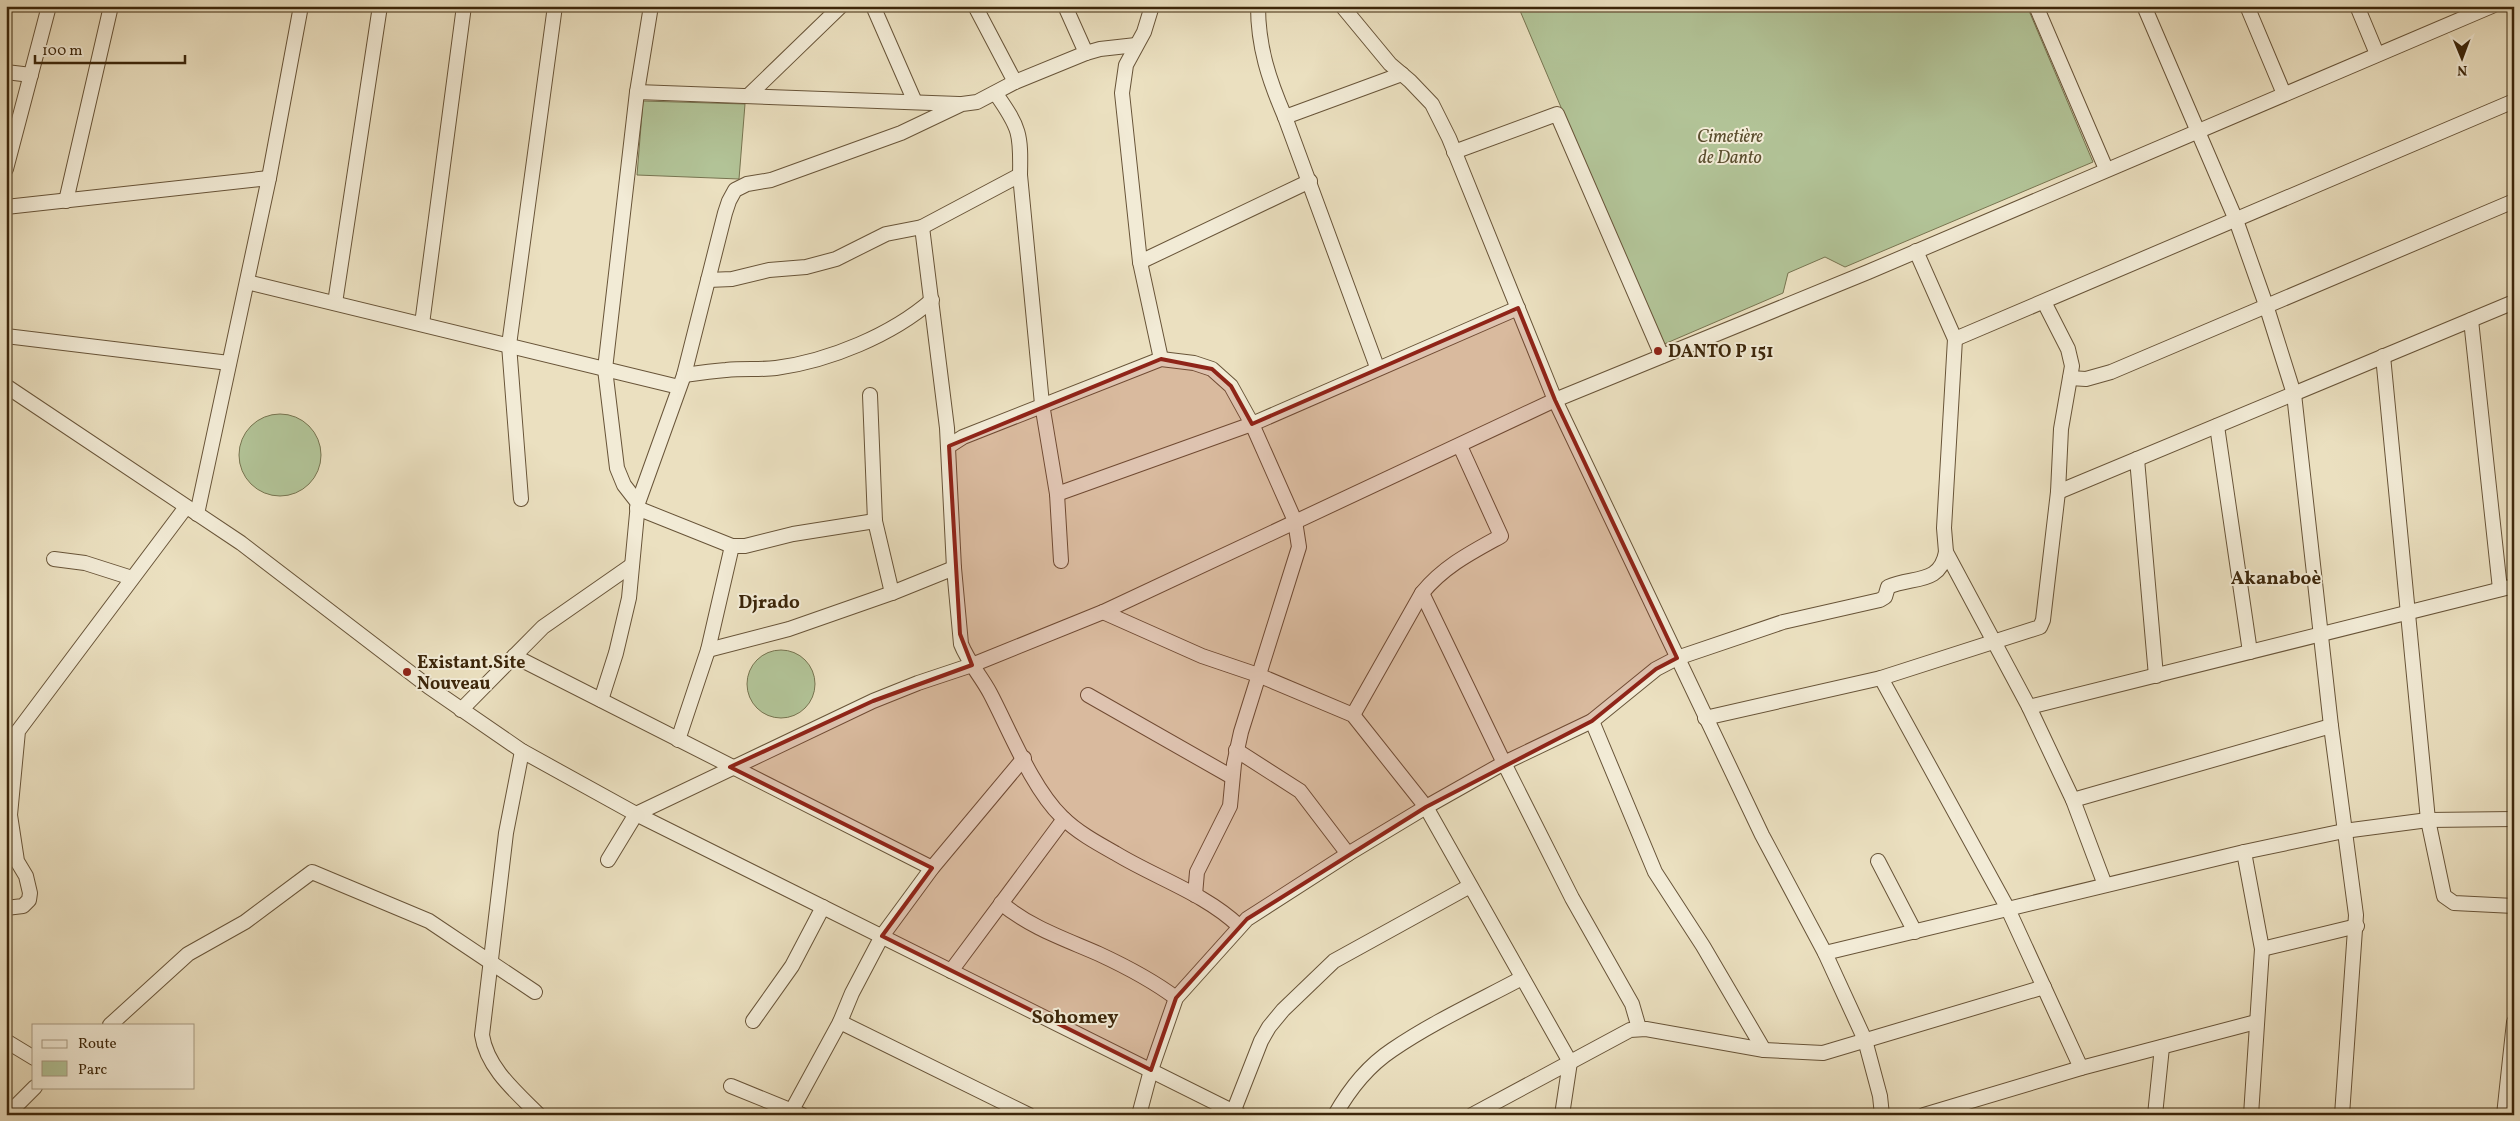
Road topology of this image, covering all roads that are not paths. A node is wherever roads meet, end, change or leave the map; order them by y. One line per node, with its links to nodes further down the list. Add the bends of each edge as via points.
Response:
1 (49, 6): 26 (street)
2 (111, 6): 43 (street)
3 (301, 6): 41 (street)
4 (380, 6): 55 (street)
5 (464, 6): 61 (street)
6 (555, 6): 64 (street)
7 (651, 6): 28 (street)
8 (840, 6): 31 (street)
9 (873, 6): 33 (street)
10 (975, 6): 27 (street)
11 (1065, 6): 22 (street)
12 (1152, 6): 21 (street)
13 (1258, 6): 35 (street, via 1262,57)
14 (1342, 6): 25 (street)
15 (2036, 6): 39 (street)
16 (2144, 6): 36 (street)
17 (2247, 6): 30 (street)
18 (2357, 6): 23 (street)
19 (2492, 6): 20 (street)
20 (2468, 11): 23 (street)
21 (1136, 45): 22 (street); 49 (street, via 1126,65 1122,93)
22 (1086, 53): 27 (street)
23 (2377, 54): 30 (street)
24 (6, 72): 26 (street)
25 (1402, 74): 35 (street); 37 (street, via 1432,104)
26 (31, 75): 38 (street)
27 (1015, 82): 29 (street)
28 (637, 92): 31 (street); 70 (street)
29 (996, 94): 34 (street); 40 (street, via 1017,128 1021,141)
30 (2284, 94): 36 (street)
31 (748, 96): 33 (street)
32 (2514, 101): 46 (street)
33 (914, 102): 34 (street)
34 (962, 104): 50 (street, via 901,134 735,190 729,200)
35 (1285, 117): 42 (street)
36 (2197, 130): 39 (street); 46 (street)
37 (1454, 152): 57 (street); 65 (street, via 1557,114)
38 (6, 169)
39 (2106, 169): 48 (street)
40 (1020, 175): 47 (street); 77 (street)
41 (269, 178): 43 (street); 51 (street)
42 (1310, 181): 49 (street); 69 (street)
43 (66, 201): 45 (street)
44 (2514, 201): 56 (street)
45 (6, 207)
46 (2236, 220): 53 (street); 56 (street)
47 (922, 227): 50 (street, via 886,234 836,259 806,267); 52 (street)
48 (1916, 251): 63 (street); 65 (street)
49 (1140, 262): 67 (street)
50 (708, 280): 72 (street)
51 (247, 282): 55 (street); 68 (street)
52 (932, 300): 58 (street); 59 (street)
53 (2044, 302): 63 (street); 71 (street, via 2071,356)
54 (2514, 302): 60 (street)
55 (335, 303): 61 (street)
56 (2266, 305): 71 (street, via 2098,376); 74 (street)
57 (1518, 308): 69 (street); 76 (street)
58 (915, 314): 59 (street); 72 (street, via 869,340 810,362 775,368 727,370)
59 (934, 319): 80 (street)
60 (2471, 320): 66 (street); 100 (street)
61 (422, 324): 64 (street)
62 (6, 336): 68 (street)
63 (1955, 339): 93 (street, via 1944,528)
64 (509, 345): 70 (street); 87 (street)
65 (1662, 356): 76 (street)
66 (2383, 356): 74 (street); 104 (street)
67 (1161, 359): 77 (street); 78 (street, via 1212,369 1231,386)
68 (229, 363): 89 (street)
69 (1377, 367): 78 (street)
70 (605, 369): 72 (street); 88 (street, via 617,468)
71 (2070, 378): 85 (street, via 2061,429)
72 (682, 381): 88 (street)
73 (6, 386): 89 (street)
74 (2294, 394): 79 (street); 105 (street)
75 (870, 395): 90 (street)
76 (1555, 400): 83 (street); 110 (street)
77 (1042, 404): 81 (street); 86 (street)
78 (1252, 424): 86 (street); 91 (street)
79 (2217, 426): 84 (street); 108 (street)
80 (947, 428): 81 (street); 82 (street)
81 (963, 437): 82 (street)
82 (949, 446): 97 (street)
83 (1460, 446): 91 (street); 102 (street, via 1501,536 1446,568)
84 (2137, 459): 85 (street); 113 (street)
85 (2058, 492): 106 (street, via 2043,622 2037,629)
86 (1057, 494): 95 (street)
87 (520, 500)
88 (638, 506): 92 (street); 96 (street)
89 (192, 511): 98 (street); 118 (street, via 289,578)
90 (875, 522): 92 (street); 101 (street)
91 (1295, 522): 103 (street); 112 (street, via 1297,556)
92 (732, 546): 107 (street)
93 (1946, 552): 106 (street); 110 (street, via 1939,570 1931,576 1888,587 1885,597 1880,600 1783,622)
94 (54, 559): 98 (street, via 85,563)
95 (1061, 561)
96 (632, 565): 109 (street, via 565,610); 116 (street, via 624,624)
97 (954, 568): 101 (street); 111 (street, via 961,644)
98 (132, 578): 129 (street, via 18,731)
99 (2514, 586): 100 (street)
100 (2500, 590): 104 (street)
101 (892, 593): 107 (street, via 789,629)
102 (1422, 593): 119 (street); 127 (street)
103 (1103, 612): 111 (street); 112 (street, via 1202,656)
104 (2408, 612): 105 (street); 136 (street)
105 (2322, 634): 108 (street); 122 (street)
106 (1994, 641): 114 (street); 117 (street)
107 (708, 650): 123 (street)
108 (2250, 652): 113 (street)
109 (514, 656): 116 (street); 118 (street)
110 (1677, 658): 120 (street); 121 (street, via 1656,669)
111 (972, 666): 126 (street); 128 (street, via 873,701)
112 (1258, 674): 119 (street); 124 (street)
113 (2156, 676): 117 (street)
114 (1881, 678): 120 (street); 152 (street)
115 (1088, 695): 130 (street)
116 (601, 700): 123 (street)
117 (2029, 707): 131 (street)
118 (461, 710): 125 (street)
119 (1353, 715): 132 (street)
120 (1705, 718): 158 (street, via 1762,836)
121 (1592, 720): 127 (street); 174 (street, via 1655,872)
122 (2331, 726): 131 (street); 137 (street)
123 (678, 740): 128 (street)
124 (1236, 750): 130 (street); 139 (street, via 1300,791)
125 (522, 751): 133 (street); 159 (street, via 506,833)
126 (1024, 758): 134 (street, via 1047,800); 142 (street)
127 (1504, 763): 132 (street); 170 (street, via 1587,927 1632,1004)
128 (730, 767): 133 (street); 142 (street)
129 (11, 768): 151 (street, via 10,815 17,861 26,876 30,893 23,906)
130 (1232, 777): 143 (street, via 1226,818)
131 (2073, 800): 145 (street)
132 (1426, 807): 139 (street); 146 (street)
133 (636, 814): 140 (street); 150 (street)
134 (1064, 819): 144 (street, via 1114,853); 148 (street)
135 (2514, 819): 136 (street)
136 (2428, 820): 137 (street); 149 (street, via 2446,899 2454,903)
137 (2344, 831): 138 (street); 154 (street)
138 (2244, 852): 145 (street); 157 (street)
139 (1348, 854): 153 (street)
140 (608, 860)
141 (1878, 861): 155 (street)
142 (932, 868): 156 (street)
143 (1197, 872): 144 (street); 147 (street)
144 (1174, 885): 147 (street)
145 (2105, 885): 152 (street)
146 (1470, 886): 161 (street); 182 (street, via 1334,960 1269,1027)
147 (1195, 895): 153 (street)
148 (1001, 903): 160 (street); 164 (street, via 1040,929 1130,968)
149 (2514, 906)
150 (823, 907): 156 (street); 165 (street, via 792,966)
151 (6, 908)
152 (2008, 909): 155 (street); 162 (street)
153 (1239, 926): 164 (street)
154 (2356, 926): 157 (street); 194 (street)
155 (1915, 932): 158 (street)
156 (882, 936): 160 (street); 166 (street)
157 (2262, 949): 167 (street)
158 (1825, 954): 171 (street)
159 (492, 964): 163 (street); 169 (street, via 419,916 312,872 245,922 188,954); 184 (street, via 482,1035 484,1048 497,1070)
160 (951, 971): 178 (street)
161 (1522, 978): 176 (street); 187 (street, via 1391,1050 1345,1096)
162 (2044, 987): 171 (street); 177 (street)
163 (535, 992)
164 (1176, 998): 178 (street)
165 (753, 1021)
166 (840, 1022): 181 (street); 185 (street)
167 (2256, 1022): 173 (street); 193 (street)
168 (2514, 1022): 195 (street)
169 (111, 1024)
170 (1638, 1028): 174 (street); 176 (street)
171 (1865, 1040): 174 (street, via 1824,1054); 190 (street)
172 (6, 1041): 175 (street)
173 (2162, 1046): 177 (street); 192 (street)
174 (1764, 1050)
175 (32, 1057)
176 (1570, 1062): 188 (street); 189 (street)
177 (2080, 1068): 191 (street)
178 (1151, 1070): 182 (street); 186 (street)
179 (731, 1086): 181 (street)
180 (35, 1088): 183 (street)
181 (797, 1112)
182 (1235, 1114)
183 (6, 1115)
184 (539, 1115)
185 (1029, 1115)
186 (1139, 1115)
187 (1335, 1115)
188 (1472, 1115)
189 (1562, 1115)
190 (1882, 1115)
191 (1924, 1115)
192 (2156, 1115)
193 (2251, 1115)
194 (2342, 1115)
195 (2504, 1115)

